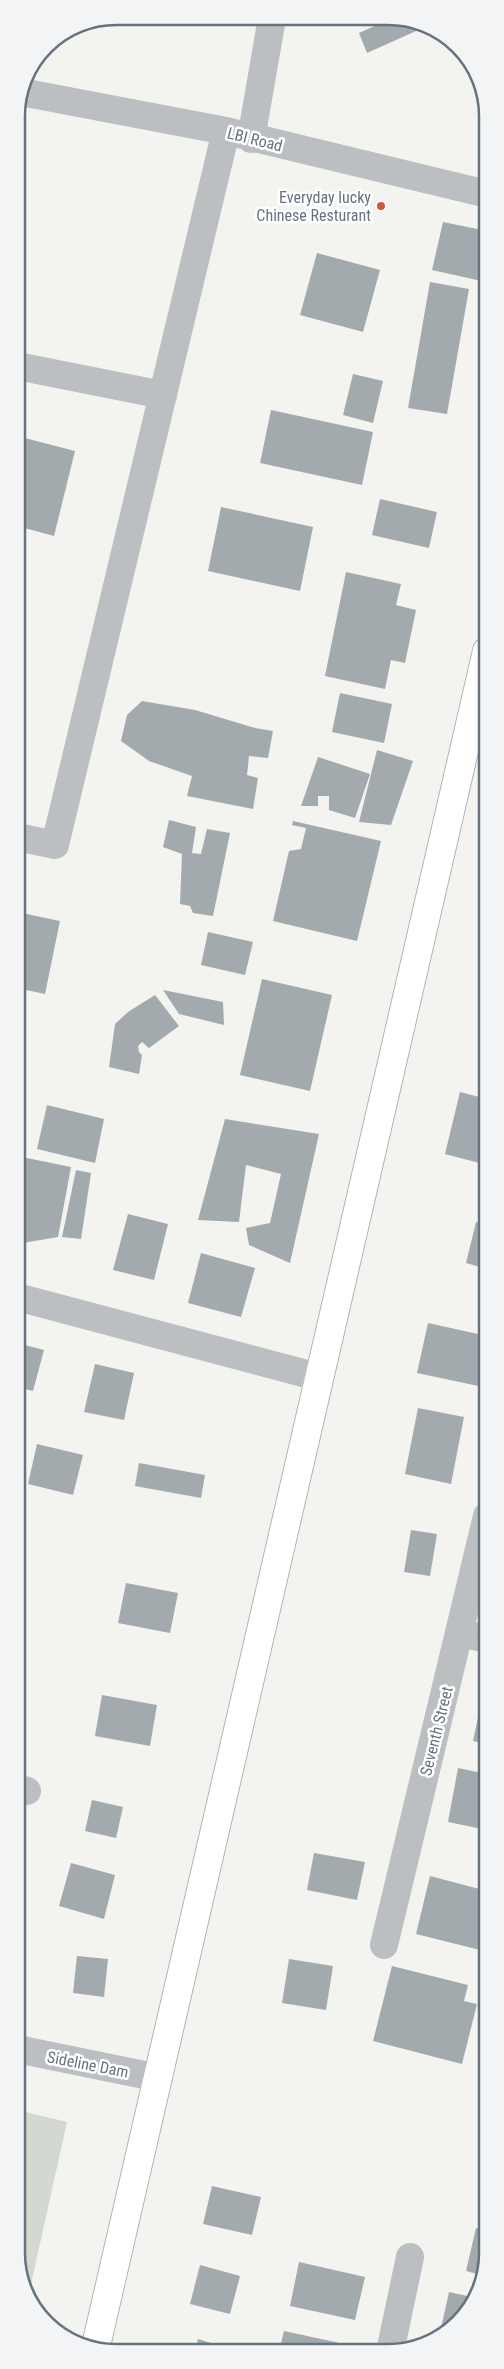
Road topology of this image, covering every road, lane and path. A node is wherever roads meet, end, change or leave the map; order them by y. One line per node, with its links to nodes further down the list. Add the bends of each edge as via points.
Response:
1 (270, 25): 3 (street)
2 (28, 93): 3 (street, LBI Road)
3 (238, 135): 4 (street, LBI Road); 6 (street)
4 (479, 192)
5 (25, 368): 6 (street)
6 (163, 395): 8 (street, via 55,845)
7 (479, 685): 10 (main road)
8 (25, 839)
9 (25, 1299): 10 (street)
10 (318, 1377): 16 (main road)
11 (479, 1551): 12 (street, Seventh Street)
12 (460, 1633): 13 (street); 14 (street, Seventh Street)
13 (479, 1637)
14 (384, 1945)
15 (25, 2051): 16 (street, Sideline Dam)
16 (158, 2082): 18 (main road)
17 (410, 2257): 19 (street)
18 (97, 2342)
19 (392, 2344)

